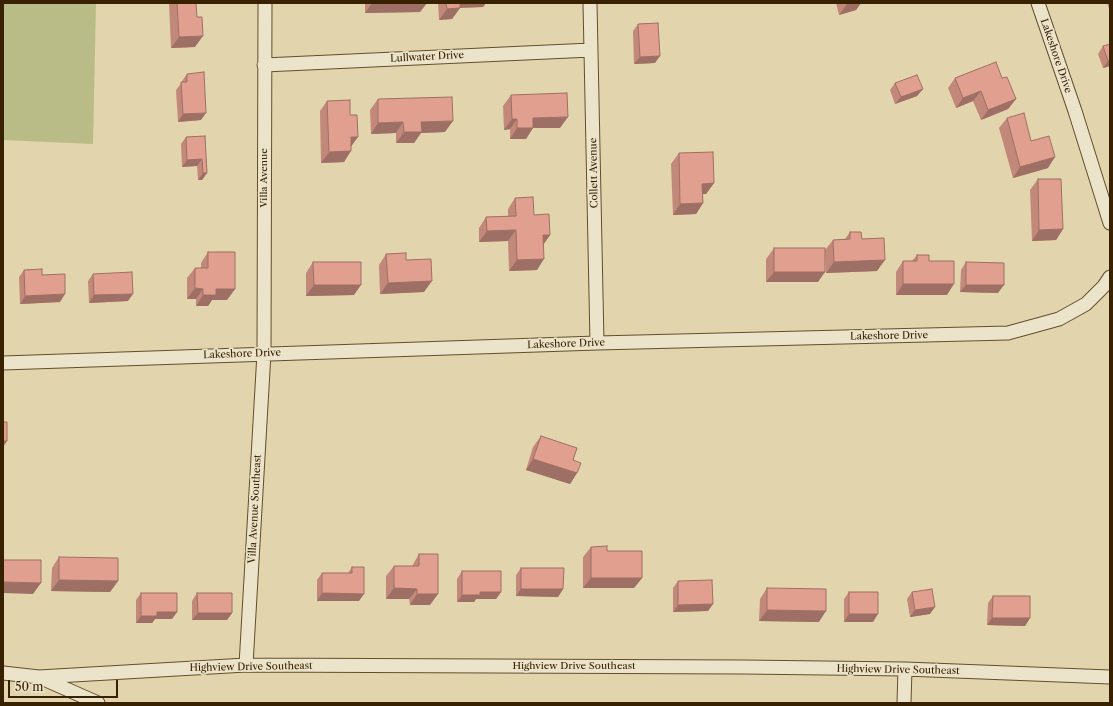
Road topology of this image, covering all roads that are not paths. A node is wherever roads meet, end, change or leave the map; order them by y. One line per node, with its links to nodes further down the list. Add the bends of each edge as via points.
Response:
1 (264, 3): 5 (street, Villa Avenue)
2 (590, 3): 4 (street, Collett Avenue)
3 (1038, 3): 6 (street, Lakeshore Drive)
4 (591, 50): 5 (street, Lullwater Drive); 8 (street, Collett Avenue)
5 (264, 65): 9 (street, Villa Avenue)
6 (1110, 223)
7 (1110, 277): 8 (street, Lakeshore Drive, via 1086,304 1059,319 1008,333)
8 (597, 343): 9 (street, Lakeshore Drive)
9 (264, 353): 10 (street, Lakeshore Drive); 11 (street, Villa Avenue Southeast)
10 (3, 363)
11 (246, 665): 12 (street, Highview Drive Southeast); 14 (street, Highview Drive Southeast)
12 (905, 669): 15 (street, Highview Drive Southeast); 17 (street)
13 (3, 673): 14 (street)
14 (39, 677): 16 (street)
15 (1110, 677)
16 (98, 703)
17 (904, 703)

